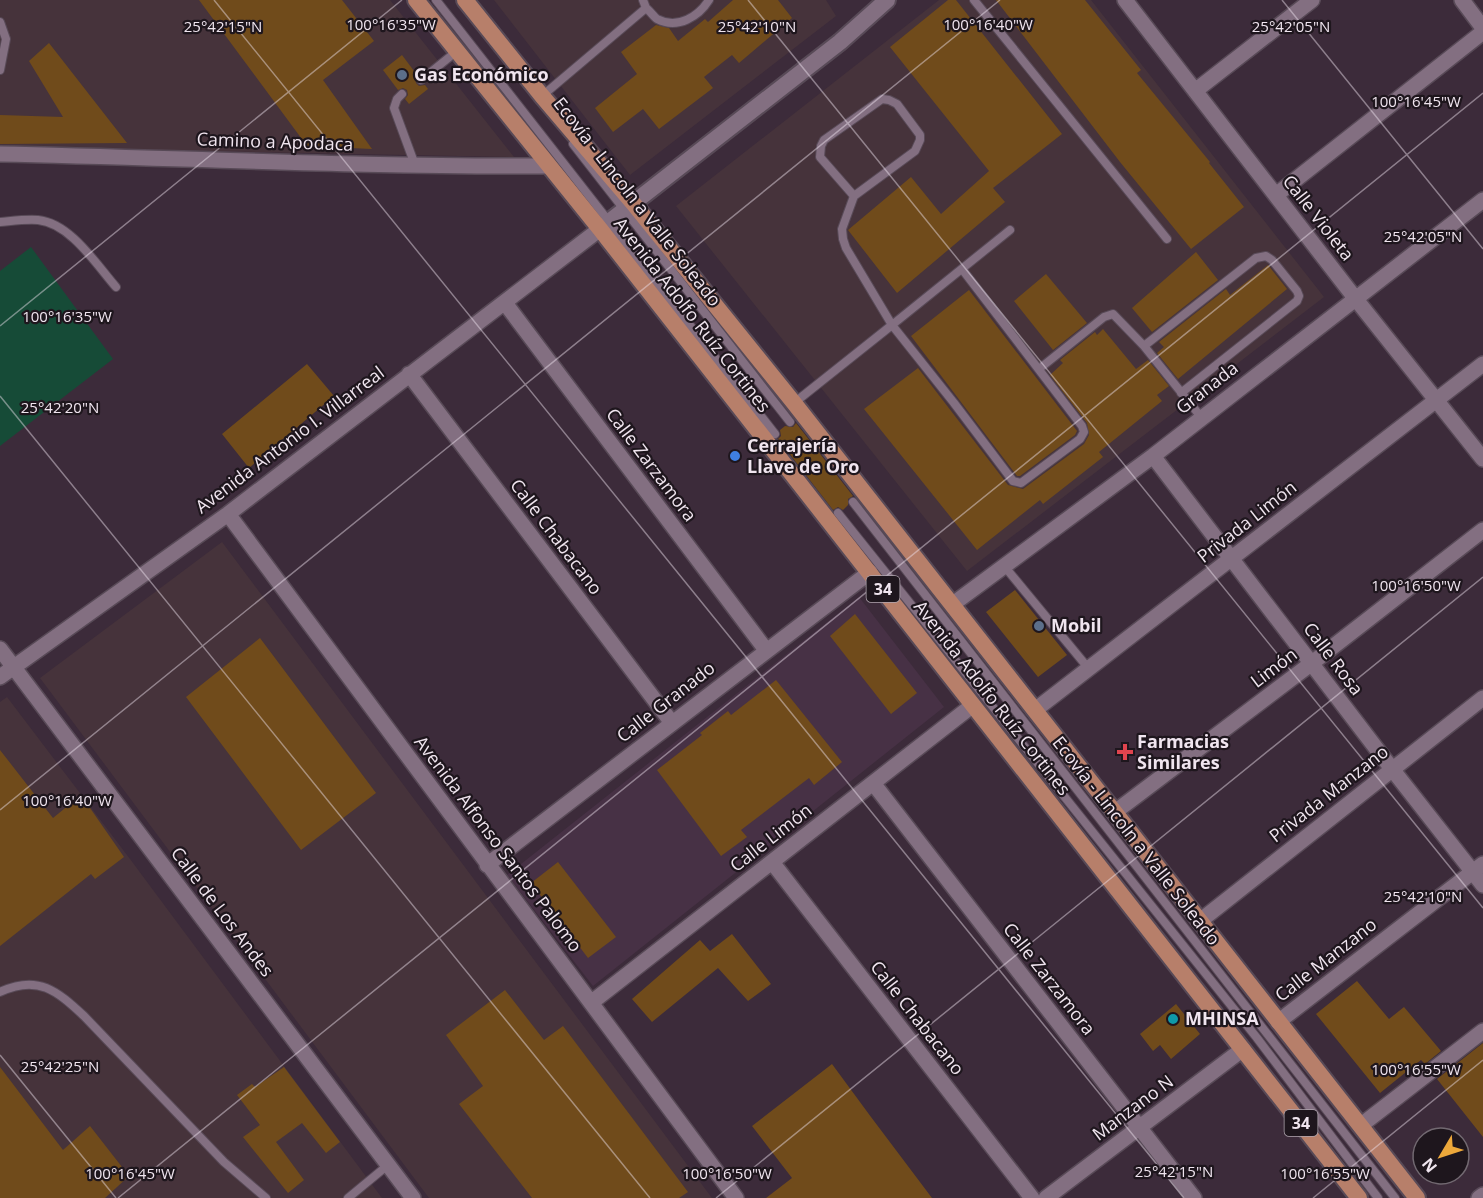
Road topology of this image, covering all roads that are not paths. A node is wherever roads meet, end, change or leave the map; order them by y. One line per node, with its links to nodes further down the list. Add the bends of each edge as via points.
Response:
1 (416, 0): 15 (main road, 34)
2 (436, 0): 29 (lane)
3 (460, 0): 27 (lane, Ecovía - Lincoln a Valle Soleado)
4 (465, 0): 20 (main road, 34)
5 (643, 0): 12 (lane)
6 (709, 0): 12 (lane, via 694,18 677,23 658,19)
7 (887, 0): 27 (street, via 840,42)
8 (974, 0): 31 (lane)
9 (1125, 0): 18 (street, Calle Violeta)
10 (1312, 0): 18 (street)
11 (1462, 0): 14 (street)
12 (646, 8): 20 (lane)
13 (0, 22): 16 (lane, via 6,39)
14 (1483, 30): 24 (street)
15 (457, 51): 17 (lane); 22 (main road, 34)
16 (0, 70)
17 (421, 80)
18 (1195, 91): 24 (street, Calle Violeta)
19 (402, 94): 23 (lane, via 394,108)
20 (542, 96): 27 (main road, 34)
21 (0, 154): 23 (street, Camino a Apodaca)
22 (549, 166): 23 (street, Camino a Apodaca); 29 (main road, Avenida Adolfo Ruíz Cortines / 34)
23 (416, 167)
24 (1276, 195): 34 (street, Calle Violeta)
25 (854, 196): 25 (lane, via 918,147 920,135 897,104 889,100 876,102 821,146 820,157); 36 (lane, via 843,239)
26 (1483, 200): 34 (street, Granada)
27 (629, 206): 29 (street); 43 (main road, Avenida Adolfo Ruíz Cortines / 34); 45 (lane, Ecovía - Lincoln a Valle Soleado)
28 (0, 222): 33 (lane, via 54,223 70,235)
29 (605, 225): 35 (street, Avenida Antonio I. Villarreal); 46 (lane); 55 (main road, Avenida Adolfo Ruíz Cortines / 34)
30 (1010, 230): 32 (lane)
31 (1167, 239)
32 (962, 269): 36 (lane); 39 (lane)
33 (116, 287)
34 (1355, 298): 42 (street, Calle Violeta); 44 (street, Granada)
35 (505, 303): 40 (street, Avenida Antonio I. Villarreal); 58 (street, Calle Zarzamora)
36 (892, 325): 39 (lane, via 1017,483 1043,468 1084,432); 43 (lane)
37 (1144, 346): 39 (lane, via 1110,314); 41 (lane); 41 (lane, via 1256,258 1266,256 1279,267 1297,291 1297,301)
38 (1483, 364): 42 (street, Privada Limón)
39 (1039, 369)
40 (409, 374): 51 (street, Avenida Antonio I. Villarreal); 66 (street, Calle Chabacano)
41 (1181, 393): 44 (lane)
42 (1437, 399): 48 (street, Calle Violeta); 53 (street, Privada Limón)
43 (794, 403): 56 (main road, Avenida Adolfo Ruíz Cortines / 34)
44 (1201, 417): 47 (street, Granada)
45 (790, 422)
46 (775, 434)
47 (1153, 456): 53 (street, Calle Rosa); 54 (street, Granada)
48 (1483, 459)
49 (853, 502): 93 (lane, Ecovía - Lincoln a Valle Soleado)
50 (838, 513): 92 (lane, via 1257,1038)
51 (228, 514): 60 (street, Avenida Antonio I. Villarreal); 71 (street, Avenida Alfonso Santos Palomo)
52 (1483, 530): 59 (street, Limón)
53 (1231, 559): 59 (street, Calle Rosa); 61 (street, Privada Limón)
54 (1005, 567): 56 (street, Granada); 61 (lane)
55 (870, 572): 58 (street, Calle Granado); 64 (main road, Avenida Adolfo Ruíz Cortines / 34)
56 (953, 604): 65 (main road, Avenida Adolfo Ruíz Cortines / 34)
57 (0, 649): 60 (street, Calle de Los Andes)
58 (766, 650): 66 (street, Calle Granado)
59 (1312, 663): 67 (street, Calle Rosa); 69 (street, Limón)
60 (14, 667): 62 (street, Avenida Antonio I. Villarreal); 82 (street, Calle de Los Andes)
61 (1089, 669): 65 (street, Privada Limón)
62 (0, 677)
63 (1483, 698): 67 (street, Privada Manzano)
64 (974, 705): 68 (street, Calle Limón); 79 (main road, Avenida Adolfo Ruíz Cortines / 34)
65 (1035, 710): 69 (main road, Avenida Adolfo Ruíz Cortines / 34)
66 (672, 723): 71 (street, Calle Granado)
67 (1392, 770): 72 (street, Calle Rosa); 74 (street, Privada Manzano)
68 (873, 783): 70 (street, Calle Limón); 81 (street, Calle Zarzamora)
69 (1115, 812): 74 (main road, Avenida Adolfo Ruíz Cortines / 34)
70 (772, 862): 76 (street, Calle Limón); 88 (street, Calle Chabacano)
71 (488, 865): 76 (street, Avenida Alfonso Santos Palomo)
72 (1478, 868): 73 (street, Calle Rosa); 77 (street, Calle Manzano)
73 (1483, 885)
74 (1200, 921): 77 (main road, Avenida Adolfo Ruíz Cortines / 34)
75 (0, 992): 84 (lane, via 29,984 60,993 224,1162)
76 (592, 1002): 87 (street, Avenida Alfonso Santos Palomo)
77 (1278, 1022): 80 (main road, Avenida Adolfo Ruíz Cortines / 34)
78 (1483, 1031): 80 (street)
79 (1243, 1049): 81 (street, Manzano N); 91 (main road, Avenida Adolfo Ruíz Cortines / 34)
80 (1360, 1126): 94 (main road, Avenida Adolfo Ruíz Cortines / 34)
81 (1140, 1128): 89 (street, Manzano N); 90 (street, Calle Zarzamora)
82 (388, 1165): 85 (lane); 86 (street, Calle de Los Andes)
83 (1483, 1195): 95 (street)
84 (266, 1198)
85 (350, 1198)
86 (413, 1198)
87 (736, 1198)
88 (1032, 1198)
89 (1046, 1198)
90 (1194, 1198)
91 (1359, 1198)
92 (1378, 1198)
93 (1395, 1198)
94 (1417, 1198)
95 (1479, 1198)

